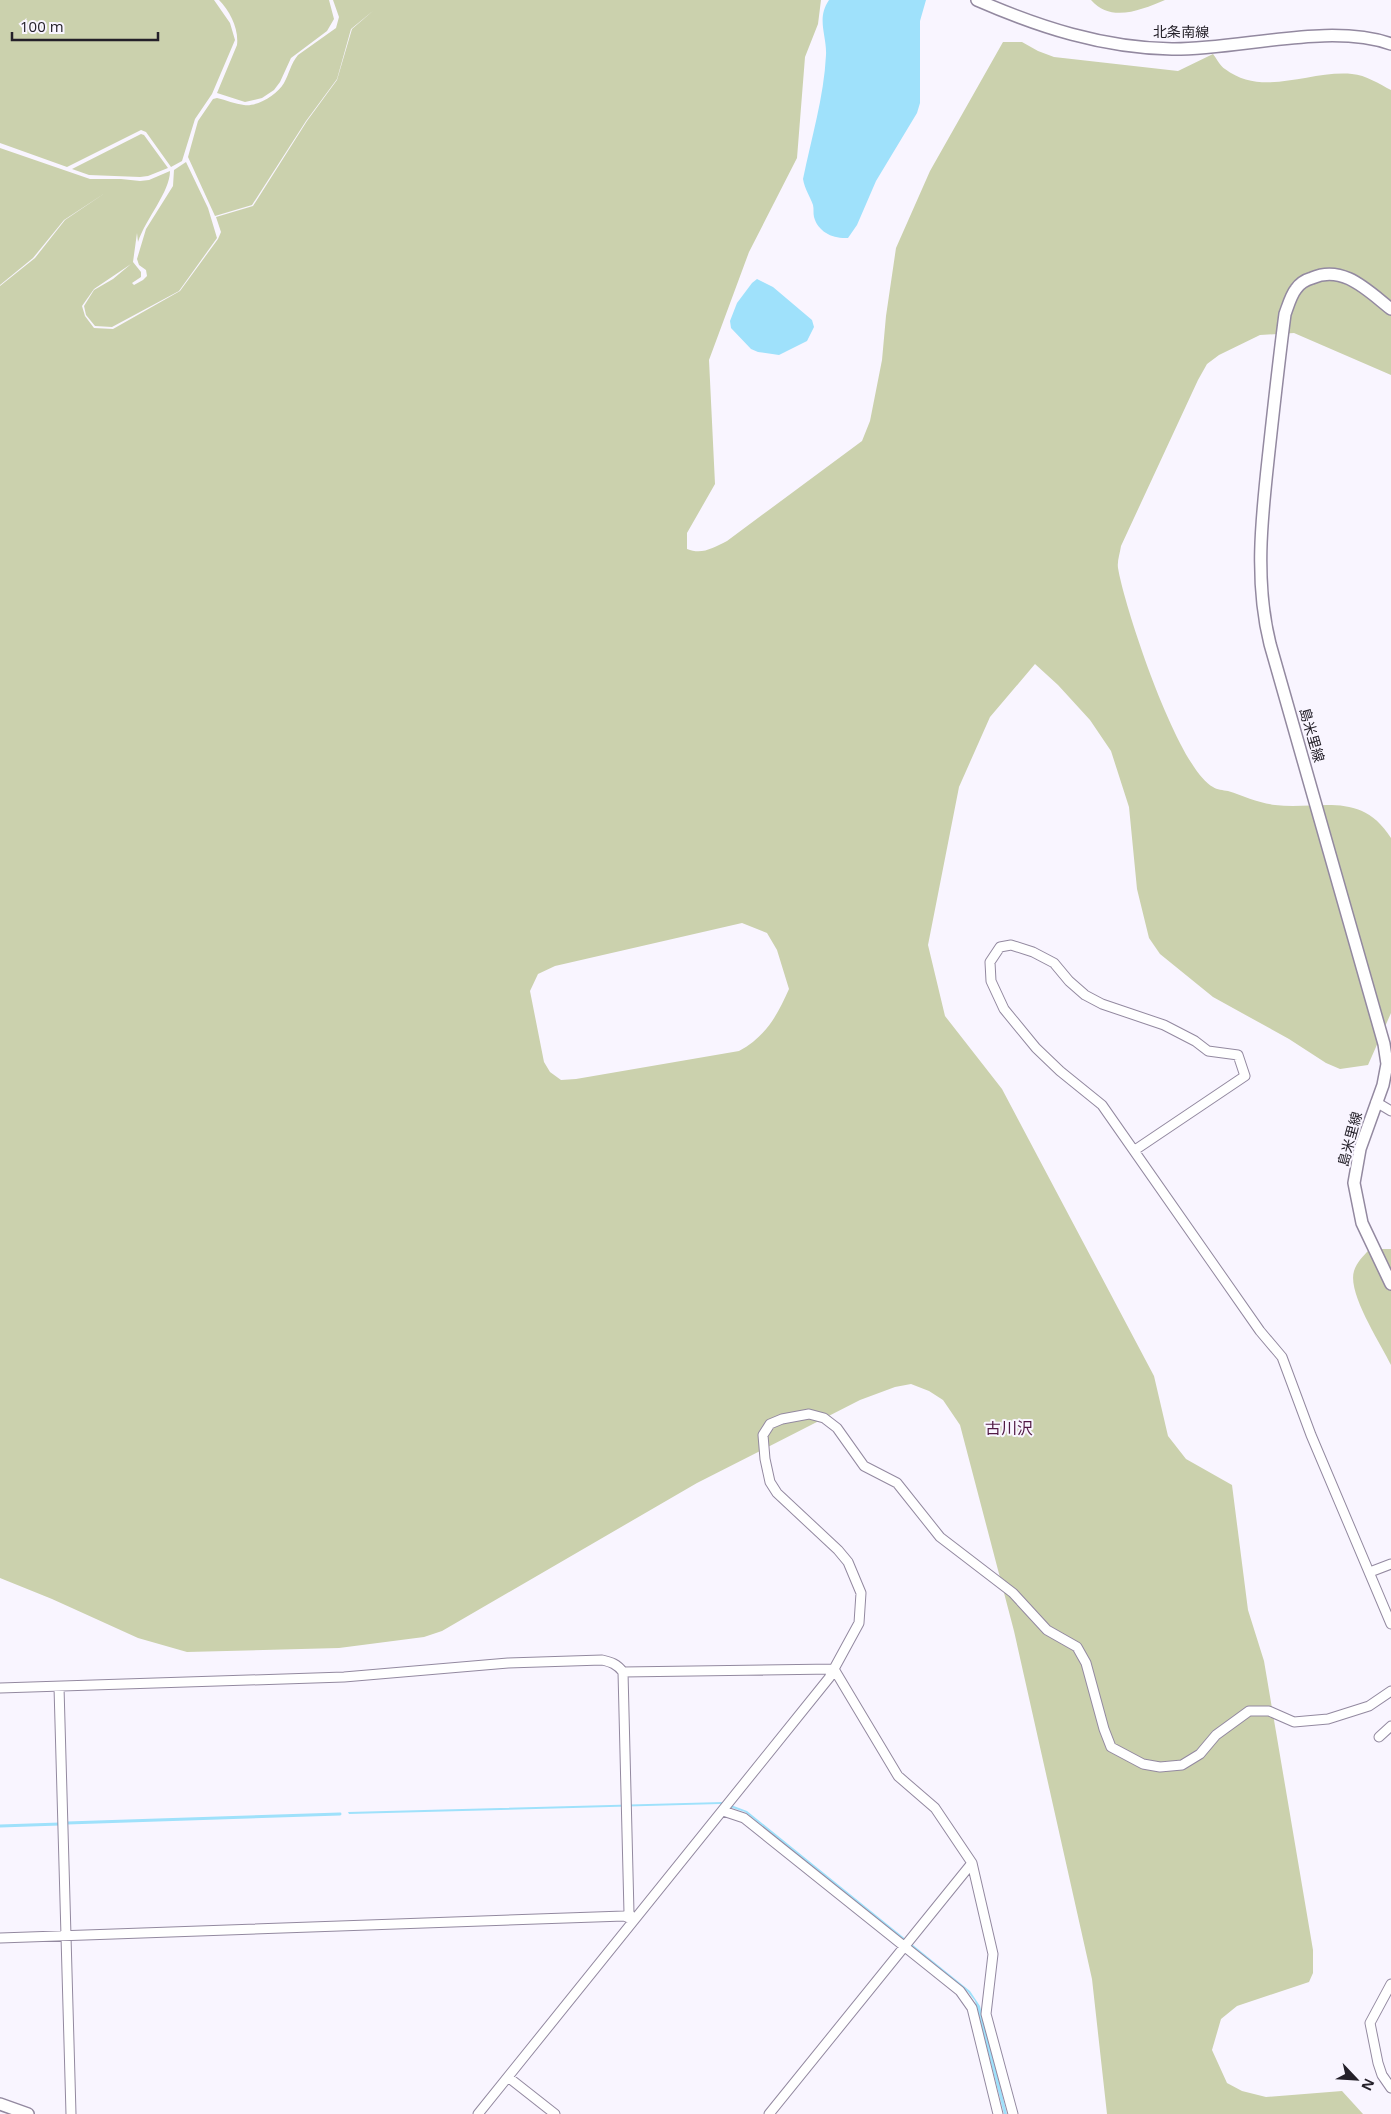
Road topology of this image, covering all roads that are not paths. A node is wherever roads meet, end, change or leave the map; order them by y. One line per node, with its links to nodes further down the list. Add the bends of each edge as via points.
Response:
1 (977, 0): 2 (street, 北条南線, via 1047,27 1084,38 1131,46 1172,49 1329,36)
2 (1391, 44)
3 (1391, 309): 4 (street, 島米里線, via 1355,281 1340,275 1318,275 1304,281 1295,290 1285,314 1260,557 1261,594 1270,644 1384,1044 1387,1064)
4 (1376, 1102): 5 (street); 7 (street, 島米里線, via 1360,1149 1354,1183 1362,1224)
5 (1391, 1110)
6 (1135, 1150): 9 (street, via 1246,1076 1238,1056 1208,1051 1164,1025 1084,996 1054,963 1011,945 1000,947 990,962 991,981 1004,1009 1036,1048 1102,1105 1282,1358)
7 (1389, 1276)
8 (1391, 1564): 9 (street)
9 (1370, 1572): 10 (street)
10 (1391, 1624)
11 (834, 1669): 12 (street); 15 (street, via 860,1624 862,1593 848,1562 838,1550 777,1493 770,1482 765,1459 763,1435 770,1424 809,1414 824,1418 837,1428 864,1466 896,1483 940,1537 1012,1593 1047,1630 1077,1647 1086,1663 1111,1747 1143,1764 1160,1767 1182,1765 1200,1754 1216,1735 1249,1711 1269,1711 1294,1722 1328,1719 1369,1706); 18 (street); 19 (street, via 898,1776 935,1808)
12 (624, 1672): 13 (street, via 602,1660 508,1663 344,1677); 20 (street, via 629,1913)
13 (59, 1687): 14 (street); 21 (street)
14 (0, 1688)
15 (1391, 1692)
16 (1391, 1726): 17 (street)
17 (1379, 1737)
18 (723, 1811): 20 (street); 23 (street, via 744,1818)
19 (972, 1863): 23 (street); 34 (street, via 993,1954 986,2014)
20 (634, 1920): 21 (street, via 624,1916); 25 (street)
21 (67, 1937): 22 (street); 29 (street)
22 (0, 1938)
23 (905, 1947): 32 (street); 33 (street, via 960,1991 972,2008)
24 (1391, 1984): 26 (street, via 1370,2023 1378,2063)
25 (508, 2078): 30 (street); 31 (street)
26 (1391, 2088)
27 (0, 2104): 28 (street)
28 (28, 2114)
29 (72, 2114)
30 (478, 2114)
31 (554, 2114)
32 (769, 2114)
33 (998, 2114)
34 (1013, 2114)

